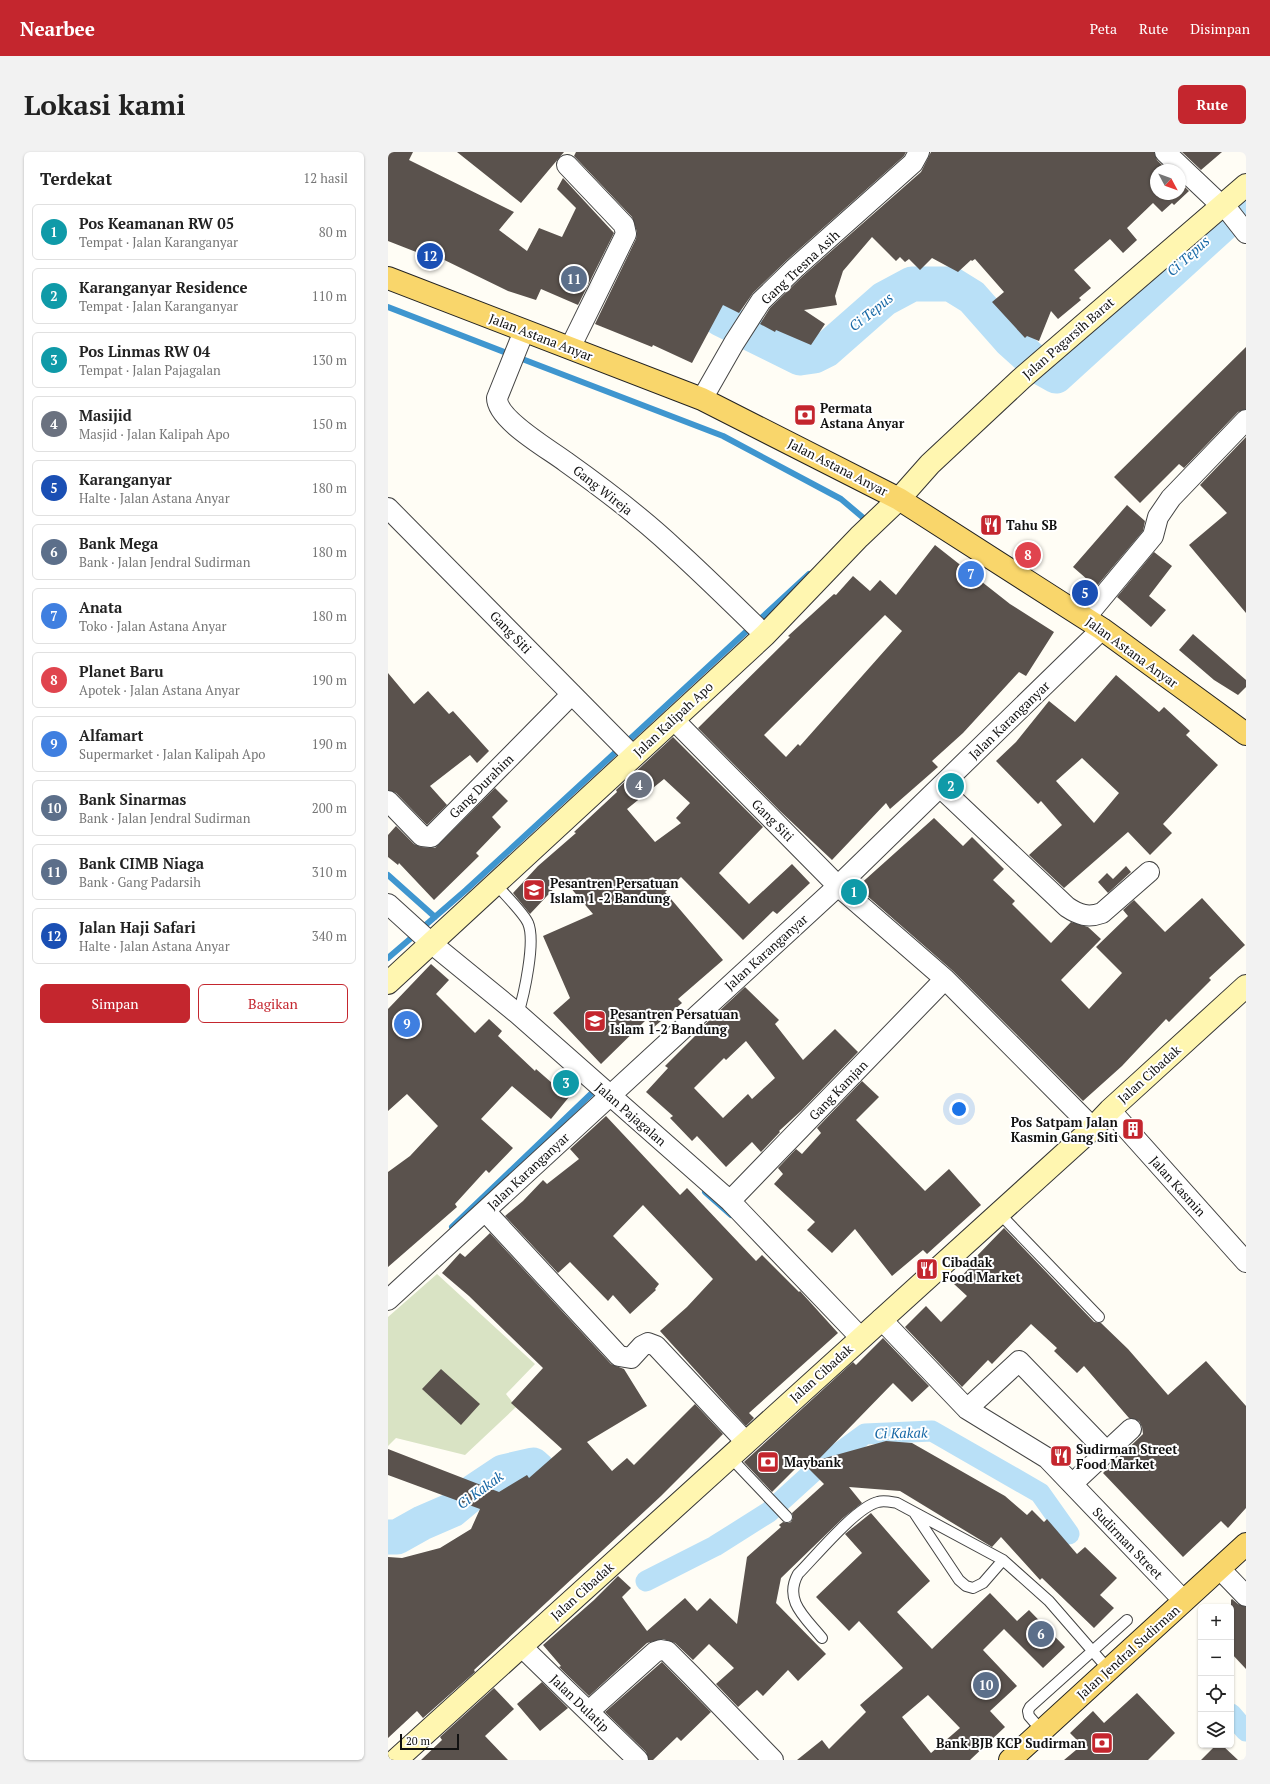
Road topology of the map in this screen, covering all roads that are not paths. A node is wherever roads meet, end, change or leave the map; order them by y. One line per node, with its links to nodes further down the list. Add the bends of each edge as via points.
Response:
1 (919, 152): 9 (street, Gang Tresna Asih, via 913,163 761,301)
2 (1165, 152): 5 (street)
3 (567, 165): 8 (street, via 626,229 626,234)
4 (1246, 185): 5 (street, Jalan Pagarsih Barat)
5 (1231, 215): 11 (street, Jalan Pagarsih Barat, via 1047,354 930,464)
6 (388, 278): 7 (main road, Jalan Astana Anyar)
7 (524, 331): 8 (main road, Jalan Astana Anyar); 14 (street, Gang Wireja, via 496,398 501,411 517,426 607,491 662,538)
8 (570, 348): 9 (main road, Jalan Astana Anyar)
9 (702, 399): 11 (main road, Jalan Astana Anyar)
10 (1246, 420): 13 (street, Jalan Karanganyar, via 1171,498 1158,517 1153,536)
11 (899, 499): 13 (main road, Jalan Astana Anyar); 14 (street, Jalan Kalipah Apo)
12 (388, 508): 15 (street, Gang Siti)
13 (1093, 623): 17 (main road, Jalan Astana Anyar); 19 (street, Jalan Karanganyar)
14 (765, 635): 16 (street, Jalan Kalipah Apo)
15 (572, 694): 18 (street, Gang Siti); 20 (street, Gang Durahim, via 431,837 422,836)
16 (673, 719): 18 (street, Jalan Kalipah Apo); 23 (street, Gang Siti)
17 (1246, 734)
18 (633, 756): 22 (street, Jalan Kalipah Apo)
19 (940, 787): 21 (street, via 1076,913 1094,916 1102,912); 23 (street, Jalan Karanganyar)
20 (388, 801)
21 (1149, 872)
22 (495, 883): 25 (street, Jalan Kalipah Apo); 29 (lane, via 528,923 531,935 524,994)
23 (838, 886): 26 (street, Gang Siti); 30 (street, Jalan Karanganyar)
24 (388, 904): 25 (street, Jalan Pajagalan)
25 (431, 943): 27 (street, Jalan Kalipah Apo); 29 (street, Jalan Pajagalan)
26 (945, 979): 32 (street, Gang Siti); 33 (street, Gang Kamjan)
27 (388, 983)
28 (1246, 986): 31 (street, Jalan Cibadak)
29 (518, 1014): 30 (street, Jalan Pajagalan)
30 (609, 1095): 33 (street, Jalan Pajagalan); 34 (street, Jalan Karanganyar)
31 (1110, 1110): 32 (street, Jalan Cibadak); 36 (street, Jalan Kasmin)
32 (1093, 1128): 35 (street, Jalan Cibadak)
33 (730, 1201): 40 (street, Jalan Pajagalan)
34 (485, 1211): 37 (street, Jalan Karanganyar); 43 (street, via 619,1356 631,1358 648,1343 656,1346)
35 (999, 1213): 38 (lane); 39 (street, Jalan Cibadak)
36 (1243, 1252)
37 (388, 1300)
38 (1099, 1317)
39 (881, 1320): 40 (street, Jalan Cibadak); 41 (street, Sudirman Street)
40 (861, 1338): 43 (street, Jalan Cibadak)
41 (967, 1409): 44 (street, via 1019,1360); 46 (street, Sudirman Street, via 1047,1458)
42 (1131, 1429): 44 (street)
43 (746, 1442): 45 (street, Jalan Cibadak)
44 (1107, 1452): 46 (street)
45 (730, 1457): 48 (lane); 56 (street, Jalan Cibadak)
46 (1072, 1484): 53 (street, Sudirman Street)
47 (913, 1512): 50 (lane); 50 (lane, via 959,1580 966,1586 973,1588 983,1583); 55 (lane, via 897,1503 877,1502 857,1514 818,1549 798,1574 792,1593 798,1608)
48 (787, 1517)
49 (1246, 1544): 51 (main road, Jalan Jendral Sudirman)
50 (1003, 1560): 57 (lane, via 1050,1601)
51 (1219, 1568): 52 (street); 53 (main road, Jalan Jendral Sudirman)
52 (1246, 1596)
53 (1184, 1601): 58 (main road, Jalan Jendral Sudirman)
54 (1127, 1620): 57 (lane)
55 (822, 1638)
56 (522, 1646): 59 (street, Jalan Dulatip); 61 (street, Jalan Cibadak)
57 (1093, 1651): 58 (lane); 60 (lane, via 1030,1707 1029,1716)
58 (1109, 1670): 60 (main road, Jalan Jendral Sudirman)
59 (590, 1711): 62 (street, Jalan Dulatip); 63 (street, via 655,1652 667,1651)
60 (1042, 1731): 64 (main road, Jalan Jendral Sudirman)
61 (396, 1760)
62 (638, 1760)
63 (773, 1760)
64 (1010, 1760)

